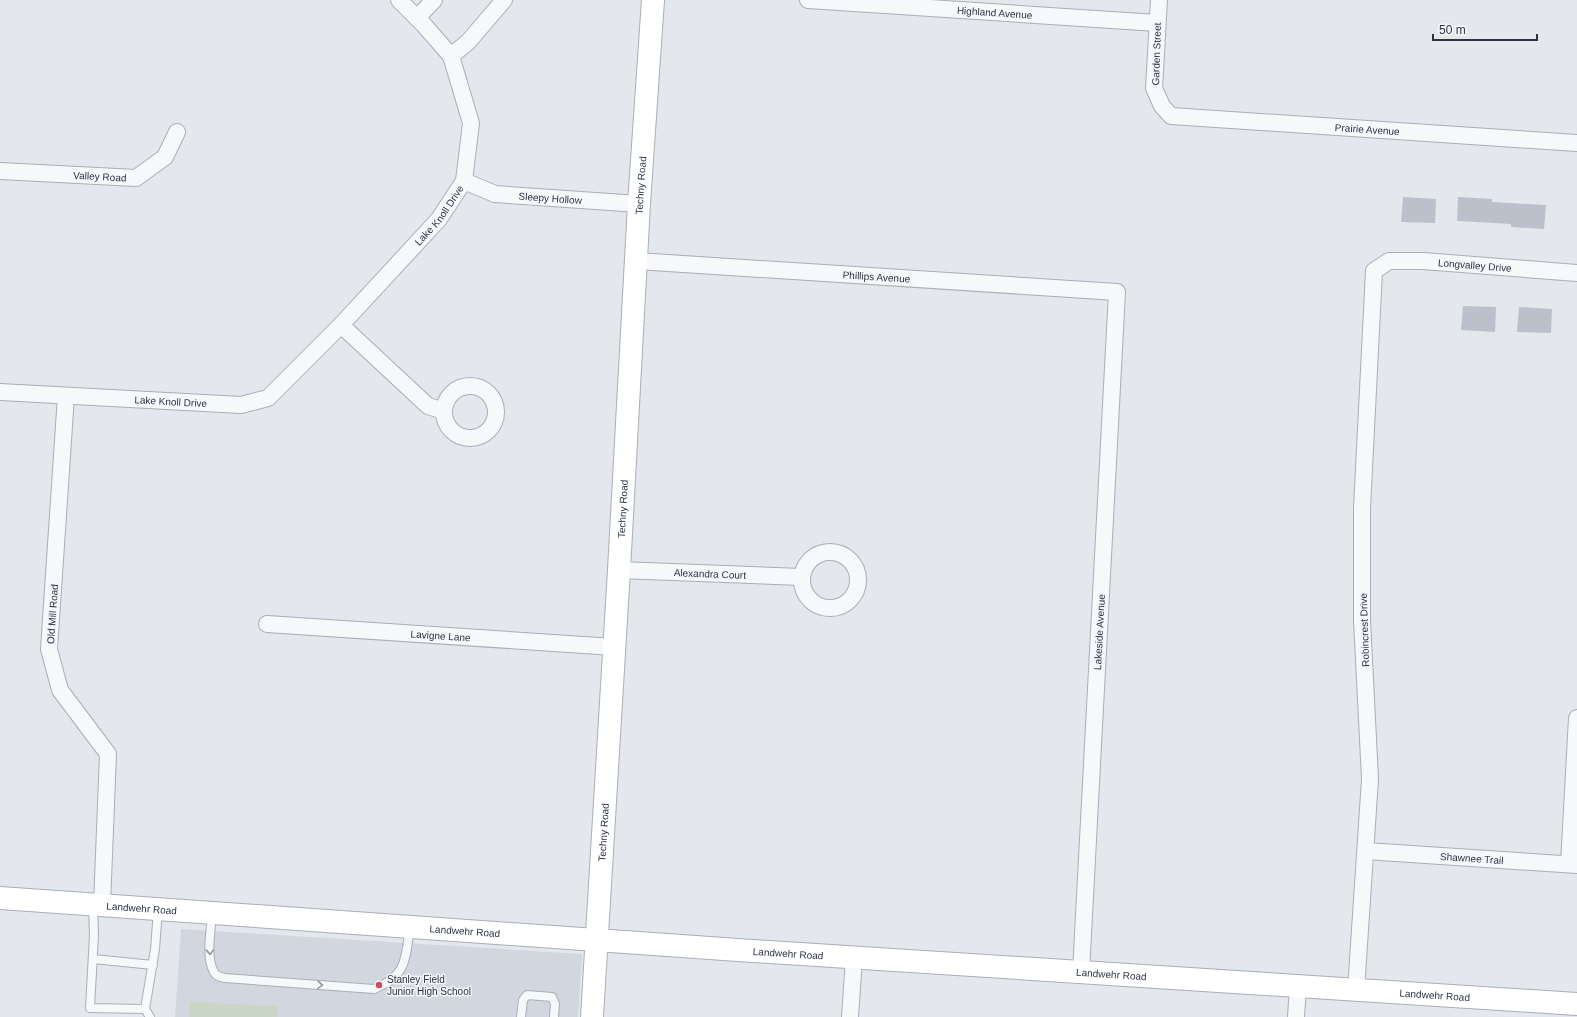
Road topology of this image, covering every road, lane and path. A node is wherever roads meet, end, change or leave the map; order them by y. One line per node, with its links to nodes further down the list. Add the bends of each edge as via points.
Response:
1 (399, 0): 7 (street, Lake Knoll Drive)
2 (434, 0): 7 (street)
3 (504, 0): 9 (street, via 468,42)
4 (653, 0): 15 (main road, Techny Road)
5 (808, 0): 8 (street, Highland Avenue)
6 (1159, 0): 8 (street, Garden Street)
7 (417, 18): 9 (street, Lake Knoll Drive)
8 (1157, 23): 10 (street, Garden Street, via 1154,88)
9 (451, 56): 14 (street, Lake Knoll Drive, via 471,123)
10 (1162, 106): 12 (street, Prairie Avenue, via 1171,116)
11 (177, 132): 13 (street, Valley Road, via 165,157 136,178)
12 (1577, 143)
13 (0, 171)
14 (464, 181): 15 (street, Sleepy Hollow, via 495,194); 20 (street, Lake Knoll Drive, via 439,219)
15 (639, 204): 16 (main road, Techny Road)
16 (637, 261): 19 (street, Phillips Avenue); 24 (main road, Techny Road)
17 (1374, 271): 18 (street, Longvalley Drive, via 1389,262 1423,261); 29 (street, Robincrest Drive, via 1362,508 1362,620 1370,779)
18 (1577, 273)
19 (1117, 292): 40 (street, Lakeside Avenue)
20 (341, 325): 22 (street, Lake Knoll Drive, via 268,398 261,400 240,405); 23 (street, via 428,406)
21 (0, 392): 22 (street)
22 (66, 396): 32 (street, Old Mill Road, via 49,649 60,690 108,754)
23 (444, 411)
24 (619, 570): 25 (street, Alexandra Court); 27 (main road, Techny Road)
25 (802, 577)
26 (267, 624): 27 (street, Lavigne Lane)
27 (614, 647): 36 (main road, Techny Road)
28 (1577, 718): 30 (street)
29 (1366, 850): 30 (street, Shawnee Trail); 42 (street, Robincrest Drive)
30 (1573, 864)
31 (0, 898): 32 (main road, Landwehr Road)
32 (97, 904): 33 (main road, Landwehr Road); 38 (lane)
33 (158, 909): 34 (main road, Landwehr Road); 39 (lane)
34 (212, 913): 35 (main road, Landwehr Road); 35 (lane, one-way to 35, via 210,960 213,971 218,976 374,989 388,983 402,968)
35 (410, 927): 36 (main road, Landwehr Road)
36 (596, 940): 37 (main road, Landwehr Road); 48 (main road, Techny Road)
37 (854, 958): 40 (main road, Landwehr Road); 49 (street)
38 (93, 959): 39 (lane); 44 (lane, via 90,1008)
39 (153, 965): 44 (lane)
40 (1081, 972): 41 (main road, Landwehr Road)
41 (1298, 986): 42 (main road, Landwehr Road); 50 (street)
42 (1356, 990): 43 (main road, Landwehr Road)
43 (1577, 1004)
44 (145, 1009): 45 (lane)
45 (150, 1017)
46 (521, 1017): 47 (lane, via 522,1000 527,995 552,997 555,1004)
47 (554, 1017)
48 (592, 1017)
49 (850, 1017)
50 (1296, 1017)

